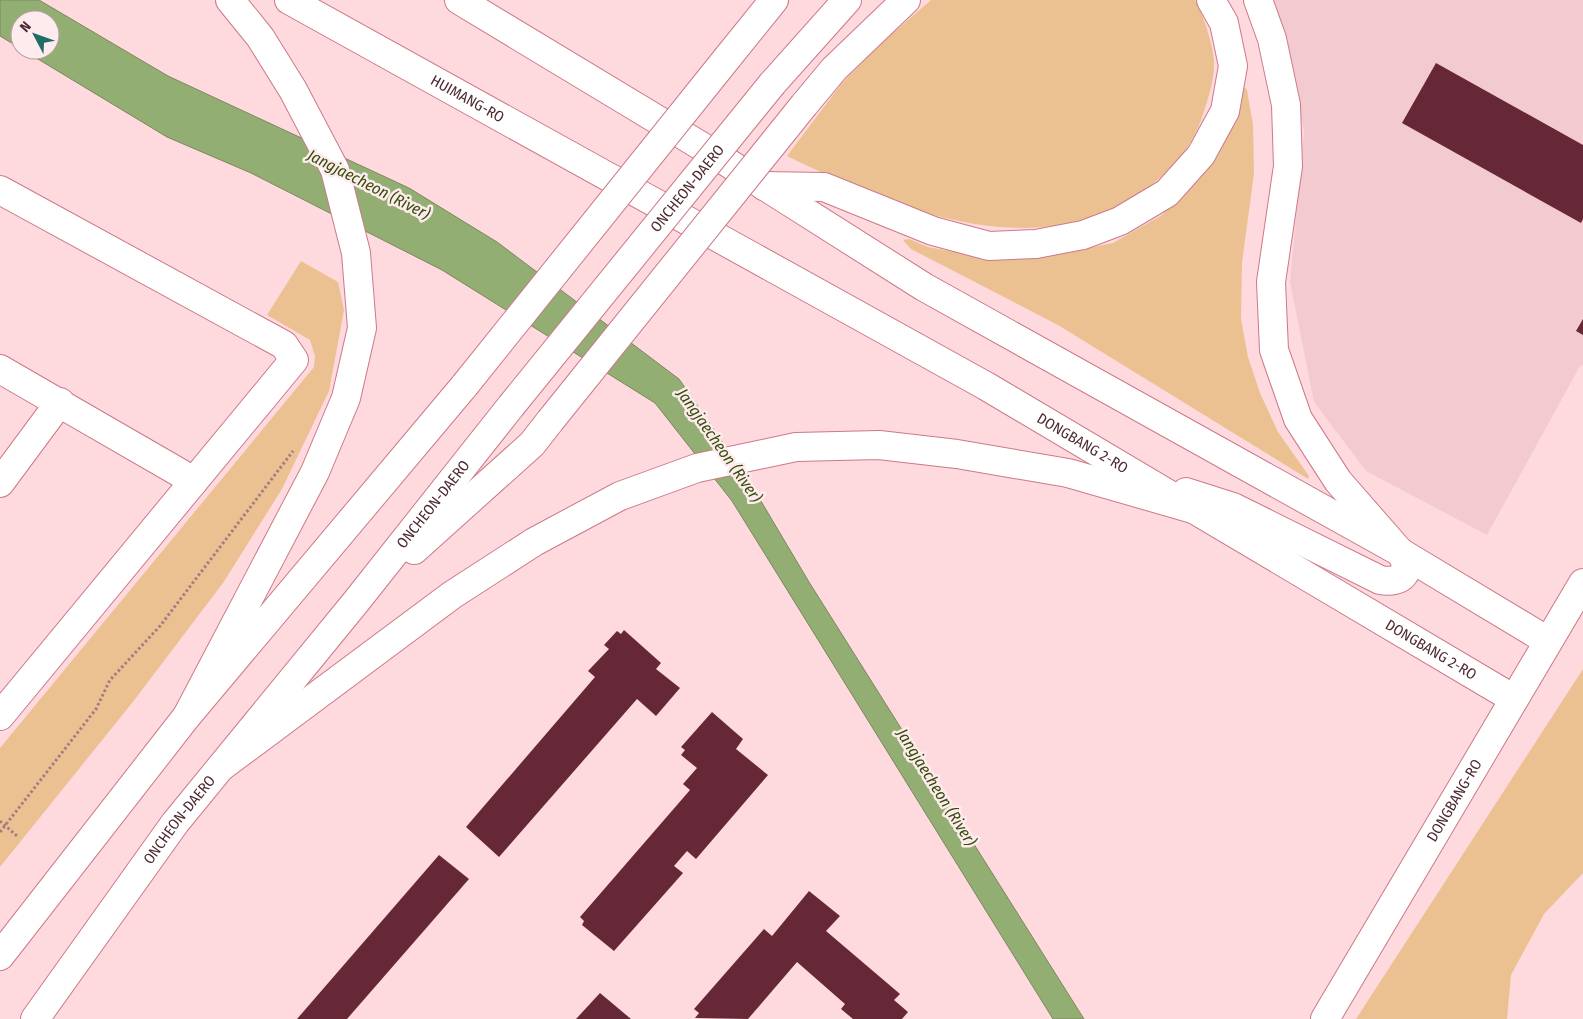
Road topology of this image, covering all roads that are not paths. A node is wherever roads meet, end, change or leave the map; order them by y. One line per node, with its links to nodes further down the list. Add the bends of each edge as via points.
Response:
1 (230, 0): 24 (main road, via 260,37 293,90 335,170 356,253 362,328 346,398 315,472)
2 (289, 0): 11 (main road, HUIMANG-RO)
3 (458, 0): 9 (main road)
4 (774, 0): 24 (main road, bridge, via 465,385)
5 (847, 0): 20 (main road, ONCHEON-DAERO, bridge, via 772,84)
6 (906, 0): 20 (main road, bridge, via 834,69 532,444)
7 (1211, 0): 9 (main road, via 1224,23 1233,66 1225,111 1200,155 1167,193 1120,221 1083,235 1036,244 990,246 933,231 824,187)
8 (1258, 0): 18 (main road, via 1272,39 1286,104 1288,166 1271,282 1274,350 1298,420 1338,481)
9 (764, 186): 18 (main road, via 924,287)
10 (0, 190): 15 (main road, via 284,345 294,360)
11 (645, 197): 14 (main road, DONGBANG 2-RO, via 986,386)
12 (0, 369): 13 (main road)
13 (60, 402): 15 (main road); 16 (main road)
14 (1135, 475): 17 (main road, DONGBANG 2-RO); 18 (main road, via 1233,507 1380,580 1392,582 1402,578 1406,561)
15 (194, 481): 23 (main road)
16 (0, 483)
17 (1193, 509): 22 (main road, DONGBANG 2-RO); 25 (main road, via 1068,473 957,454 879,445 796,448 697,468 620,496 534,542 452,595)
18 (1400, 552): 21 (main road)
19 (1583, 583): 21 (main road, DONGBANG-RO)
20 (355, 604): 25 (main road, ONCHEON-DAERO)
21 (1548, 641): 22 (main road, DONGBANG-RO)
22 (1514, 699): 28 (main road, DONGBANG-RO)
23 (0, 716)
24 (187, 716): 26 (main road)
25 (221, 767): 27 (main road, ONCHEON-DAERO, via 175,823)
26 (0, 956)
27 (35, 1019)
28 (1325, 1019)

